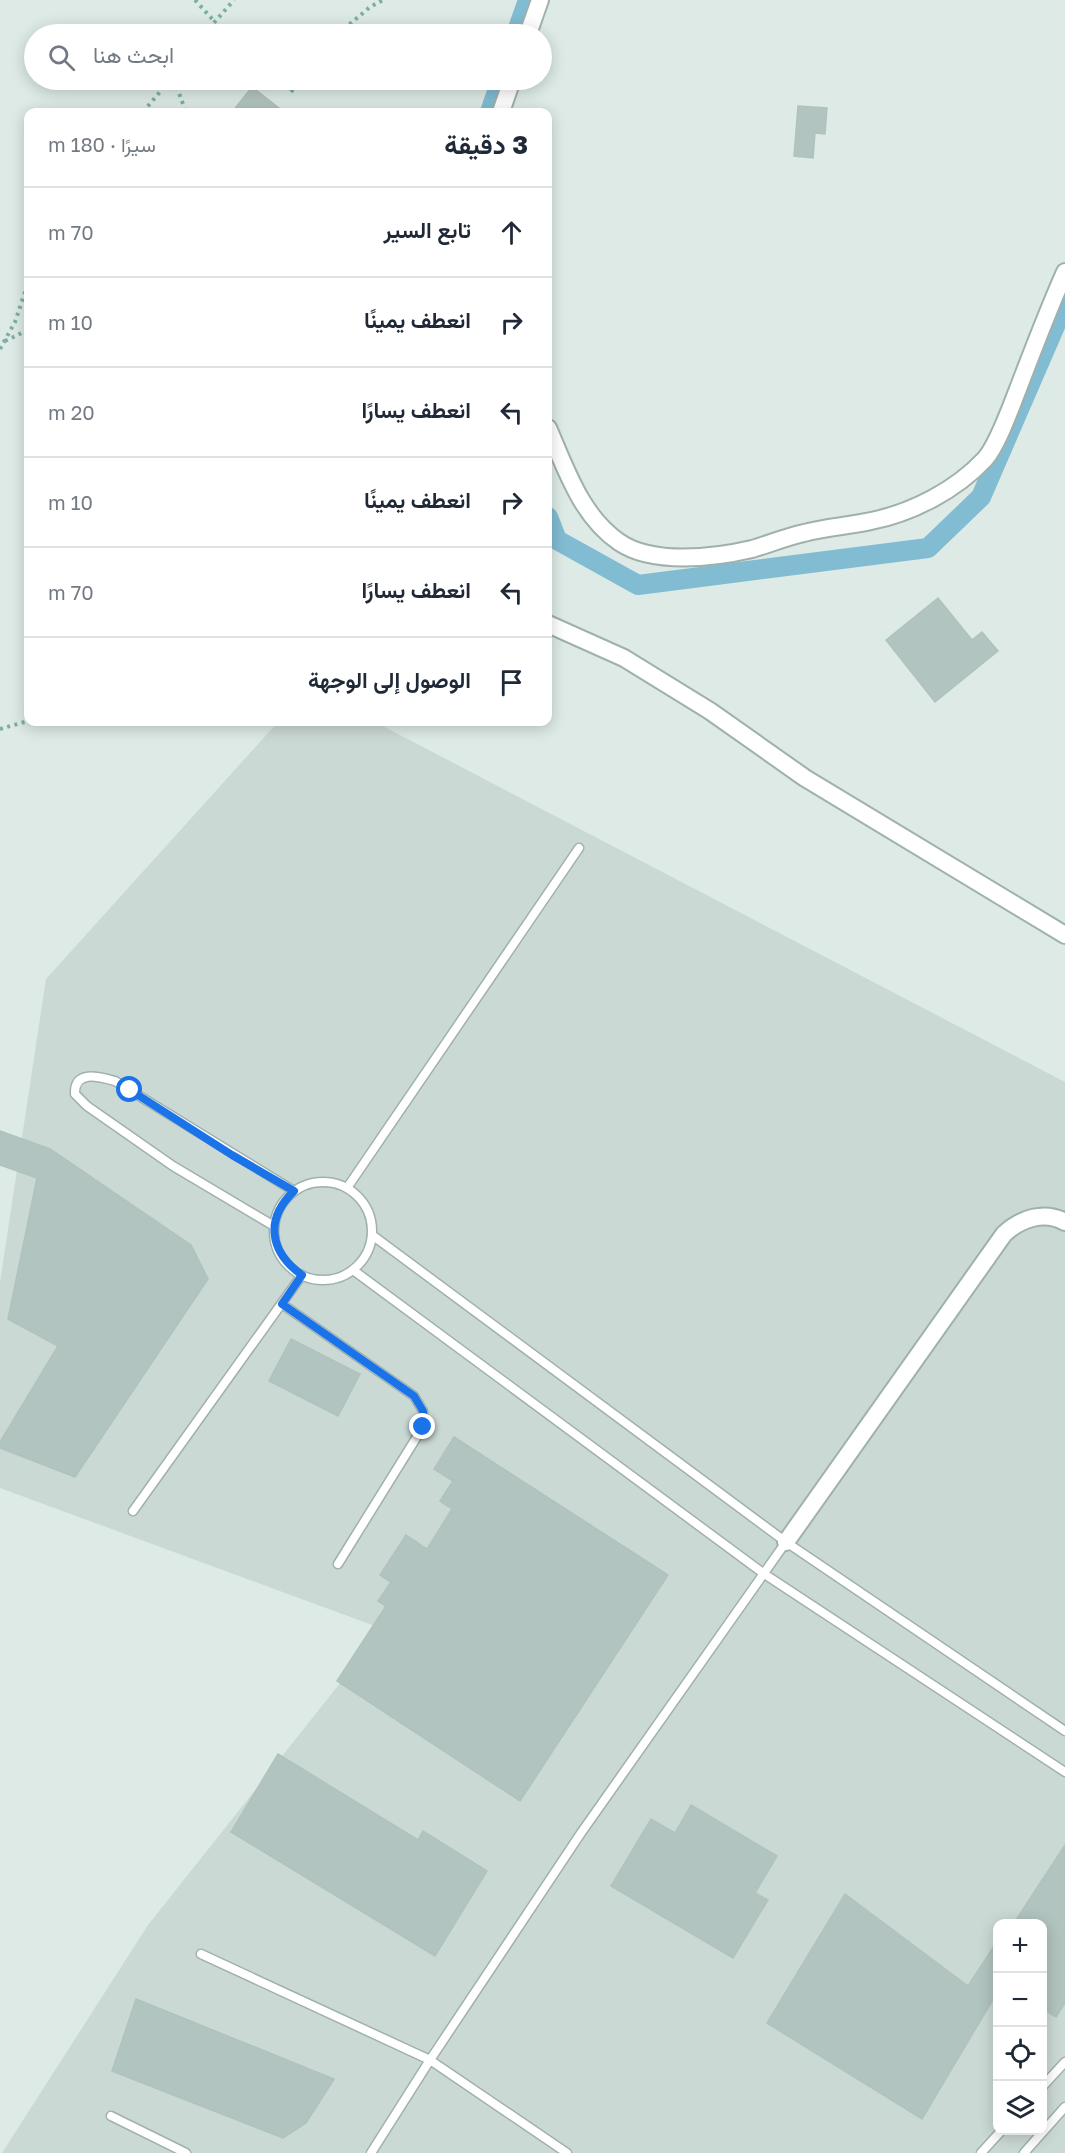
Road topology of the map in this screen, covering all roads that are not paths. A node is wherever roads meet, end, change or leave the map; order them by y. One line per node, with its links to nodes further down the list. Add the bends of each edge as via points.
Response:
1 (540, 0): 2 (street)
2 (532, 24)
3 (509, 90): 4 (street)
4 (502, 108)
5 (1065, 272): 6 (street, via 1007,418 987,457 968,476 907,510 750,549 695,557 650,555 620,543 600,527 583,504)
6 (552, 437)
7 (552, 626): 9 (street, via 624,658 710,711 805,778)
8 (579, 848): 10 (lane)
9 (1065, 935)
10 (347, 1188): 11 (lane, via 329,1182 311,1183); 14 (lane, via 362,1200 370,1217)
11 (294, 1191): 13 (lane, via 280,1206); 13 (lane, via 115,1081 91,1076 77,1083 75,1094 87,1106 173,1166)
12 (1065, 1222): 19 (street, via 1034,1217 1017,1223 1004,1234)
13 (274, 1226): 16 (lane, via 277,1247 288,1265)
14 (372, 1235): 15 (lane, via 366,1254); 19 (lane)
15 (353, 1270): 16 (lane, via 337,1278 320,1280); 21 (lane)
16 (302, 1275): 17 (lane)
17 (282, 1304): 18 (lane); 20 (lane, via 414,1396 423,1411 423,1427)
18 (134, 1510)
19 (786, 1542): 21 (lane); 22 (lane)
20 (338, 1564)
21 (763, 1572): 23 (lane); 25 (lane, via 581,1833)
22 (1065, 1731)
23 (1065, 1772)
24 (201, 1954): 25 (lane)
25 (430, 2060): 32 (lane); 33 (lane)
26 (1065, 2062): 27 (lane)
27 (1047, 2082)
28 (1065, 2107): 35 (lane)
29 (111, 2116): 31 (lane)
30 (997, 2135): 34 (lane)
31 (186, 2153)
32 (371, 2153)
33 (567, 2153)
34 (981, 2153)
35 (1024, 2153)

